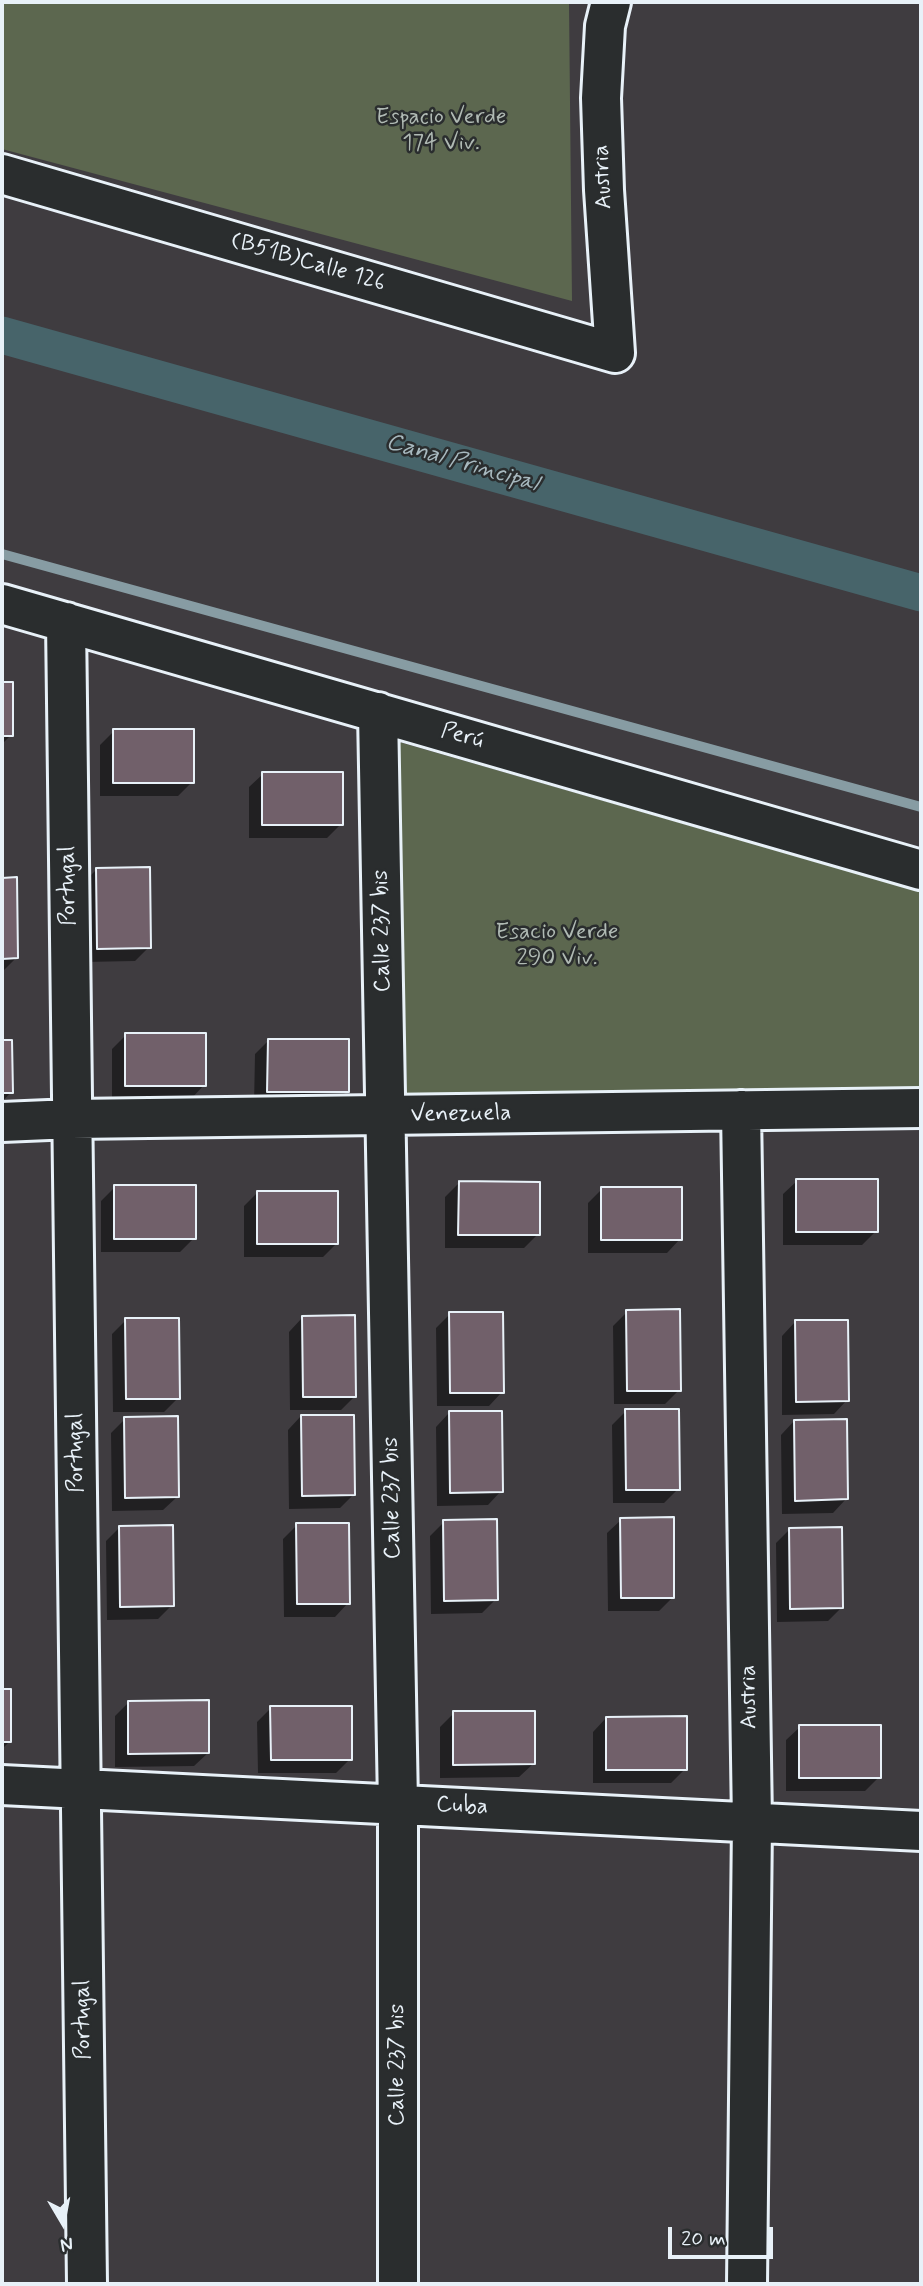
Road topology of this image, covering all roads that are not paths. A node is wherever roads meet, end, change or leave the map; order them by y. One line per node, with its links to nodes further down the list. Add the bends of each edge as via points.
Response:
1 (611, 2): 3 (street, Austria, via 604,26 601,98)
2 (2, 174): 3 (street, (B51B)Calle 126)
3 (615, 353)
4 (2, 604): 5 (street, Perú)
5 (66, 622): 6 (street, Perú); 11 (street, Portugal)
6 (378, 712): 7 (street, Perú); 10 (street, Calle 237 bis)
7 (921, 870)
8 (921, 1108): 9 (street, Venezuela)
9 (741, 1110): 10 (street, Venezuela); 16 (street, Austria)
10 (386, 1116): 11 (street, Venezuela); 15 (street, Calle 237 bis)
11 (72, 1119): 12 (street, Venezuela); 14 (street, Portugal)
12 (2, 1122)
13 (2, 1785): 14 (street, Cuba)
14 (81, 1788): 15 (street, Cuba); 18 (street, Portugal)
15 (398, 1804): 16 (street, Cuba); 19 (street, Calle 237 bis)
16 (752, 1822): 17 (street, Cuba); 20 (street, Austria)
17 (921, 1831)
18 (87, 2284)
19 (398, 2284)
20 (747, 2284)

